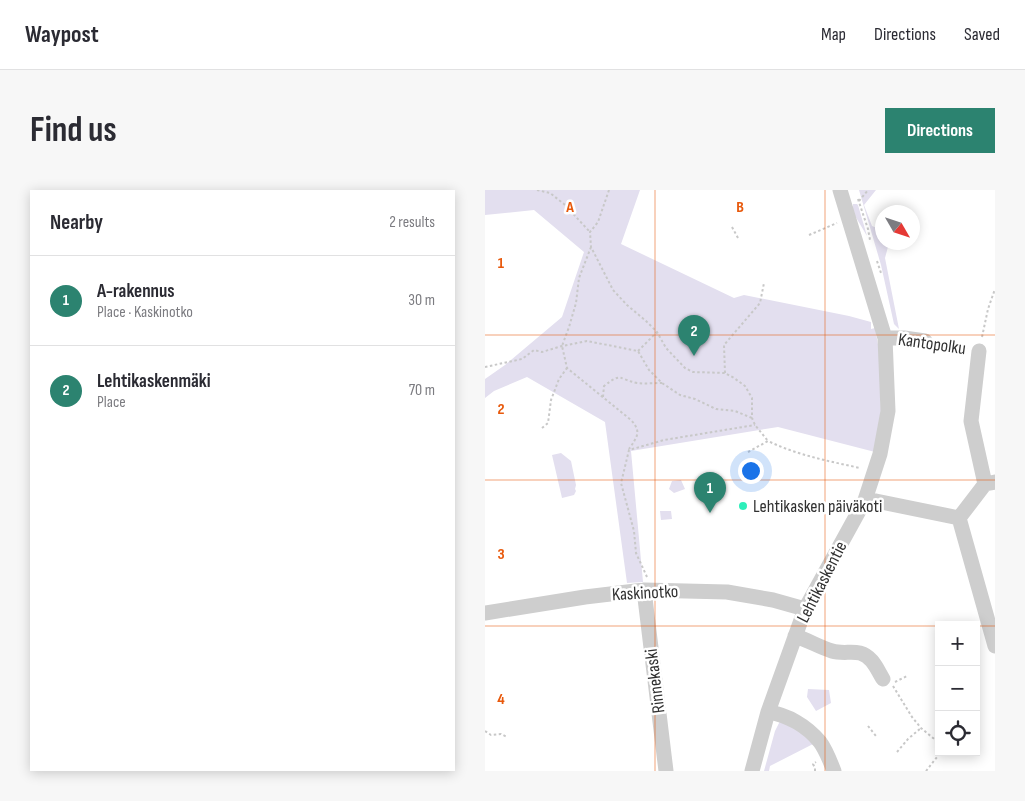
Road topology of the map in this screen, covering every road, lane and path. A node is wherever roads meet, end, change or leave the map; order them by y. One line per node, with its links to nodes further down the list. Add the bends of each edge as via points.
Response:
1 (537, 190): 7 (path, via 550,193 564,204)
2 (609, 190): 7 (path, via 598,222)
3 (840, 190): 17 (street, Lehtikaskentie)
4 (868, 190): 11 (path, via 858,200)
5 (840, 222): 8 (path)
6 (731, 227): 9 (path)
7 (590, 232): 10 (path)
8 (809, 234)
9 (738, 238)
10 (591, 247): 16 (path, via 613,290); 19 (path, via 579,278 576,303)
11 (872, 248)
12 (877, 261): 13 (path)
13 (882, 278)
14 (763, 283): 24 (path, via 760,303 724,345)
15 (995, 289): 21 (path)
16 (657, 332): 20 (path); 24 (path, via 666,348 685,368 693,372)
17 (885, 338): 18 (street, Kantopolku); 33 (street, Lehtikaskentie, via 888,411)
18 (925, 341): 21 (path, Kantopolku)
19 (562, 346): 20 (path, via 587,341); 22 (path, via 542,352 534,350 522,359); 23 (path)
20 (638, 351): 25 (path, via 649,370)
21 (979, 351): 34 (street, via 971,421)
22 (485, 367)
23 (567, 368): 26 (path); 29 (path, via 551,400 548,423)
24 (725, 374): 27 (path, via 745,386 752,398)
25 (662, 383): 26 (path, via 637,383 614,378 604,386); 27 (path, via 680,395 716,409 735,411)
26 (603, 398): 31 (path, via 637,427 637,436)
27 (752, 418): 28 (path)
28 (755, 425): 30 (path); 31 (path, via 664,440)
29 (542, 428)
30 (767, 441): 32 (path); 33 (path, via 799,454)
31 (629, 450): 37 (path, via 621,483 637,553 647,576)
32 (748, 452)
33 (874, 471): 35 (street, Lehtikaskentie)
34 (990, 483): 36 (street)
35 (865, 500): 36 (street); 38 (street, Lehtikaskentie)
36 (959, 518): 41 (street)
37 (646, 587): 38 (street, Kaskinotko, via 727,592); 39 (street, Kaskinotko); 53 (street, Rinnekaski)
38 (805, 609): 40 (street, Lehtikaskentie)
39 (485, 613)
40 (795, 636): 43 (street, via 842,653 860,653 869,658); 44 (street, Lehtikaskentie)
41 (995, 646)
42 (907, 676): 46 (path, via 891,685)
43 (883, 679)
44 (768, 712): 54 (street, Lehtikaskentie); 55 (street, via 803,726 819,742)
45 (868, 726): 48 (path)
46 (921, 728): 50 (path); 51 (path)
47 (485, 731): 49 (path)
48 (875, 736)
49 (507, 737)
50 (935, 740)
51 (897, 752)
52 (938, 756): 56 (path)
53 (666, 771)
54 (752, 771)
55 (834, 771)
56 (926, 771)

